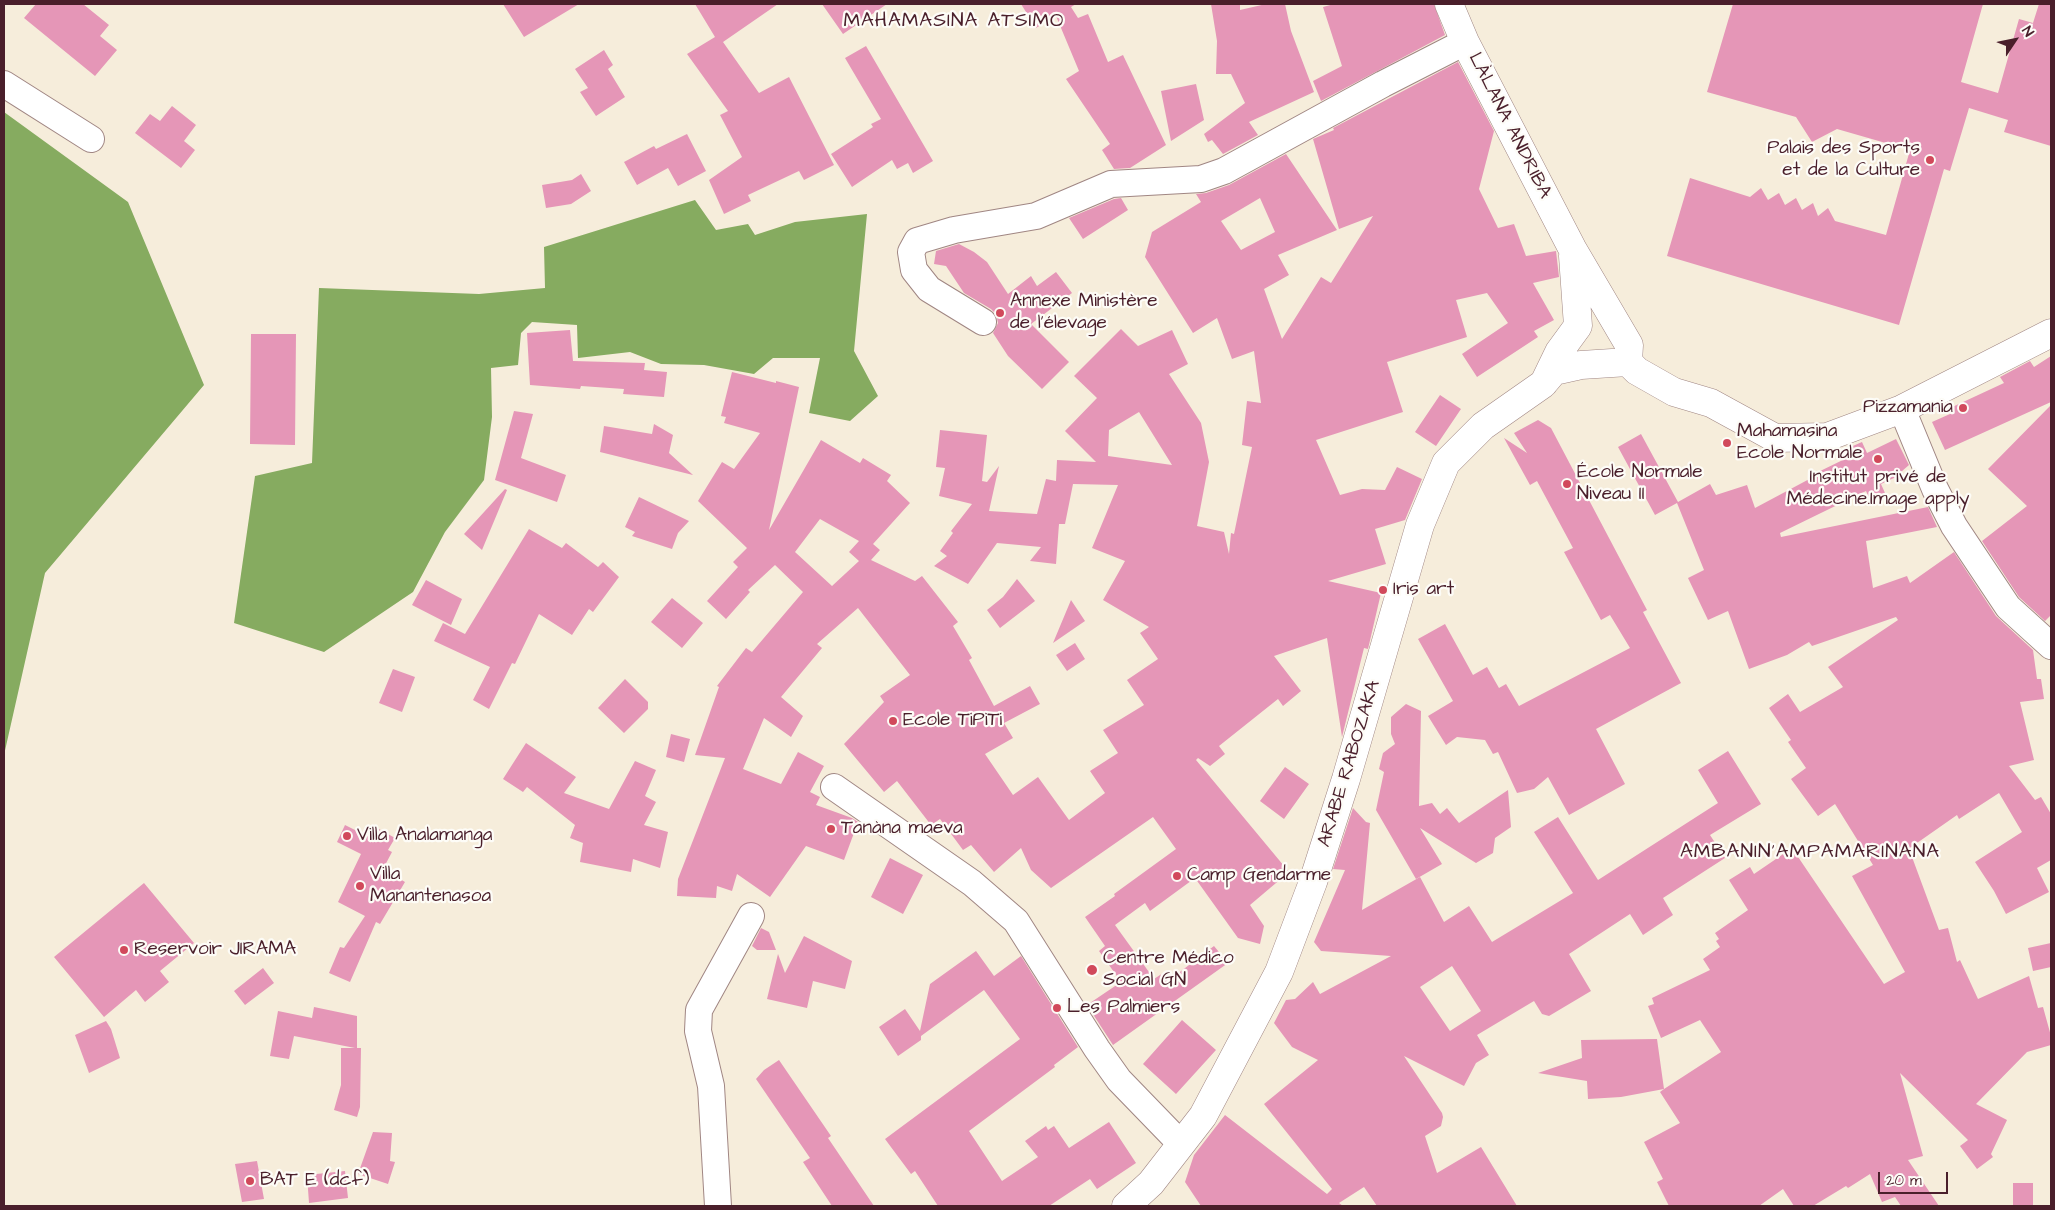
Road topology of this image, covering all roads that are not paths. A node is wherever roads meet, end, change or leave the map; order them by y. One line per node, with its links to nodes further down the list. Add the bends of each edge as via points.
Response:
1 (1449, 4): 2 (street, LÀLANA ANDRIBA)
2 (1465, 42): 5 (street, LÀLANA ANDRIBA); 6 (street, via 1201,179 1111,184 1036,216 954,230 917,241 910,252 914,270 929,289)
3 (4, 84): 4 (street)
4 (91, 139)
5 (1572, 248): 8 (street, LÀLANA ANDRIBA, via 1629,345); 9 (street, via 1578,326)
6 (983, 322)
7 (2051, 332): 10 (street)
8 (1628, 362): 9 (street, ARABE RABOZAKA, via 1581,365 1554,371); 10 (street, via 1637,371 1674,392 1712,402 1775,438 1828,437)
9 (1543, 384): 14 (street, ARABE RABOZAKA, via 1483,426 1446,463 1420,525 1346,779 1313,882 1279,972 1203,1116)
10 (1902, 409): 11 (street, via 1934,489 1954,526 2008,607)
11 (2051, 646)
12 (834, 787): 14 (street, via 972,883 1016,920 1119,1080)
13 (751, 916): 15 (street, via 699,1010 698,1031 711,1086)
14 (1181, 1144): 16 (street, ARABE RABOZAKA, via 1151,1183)
15 (718, 1206)
16 (1126, 1206)

